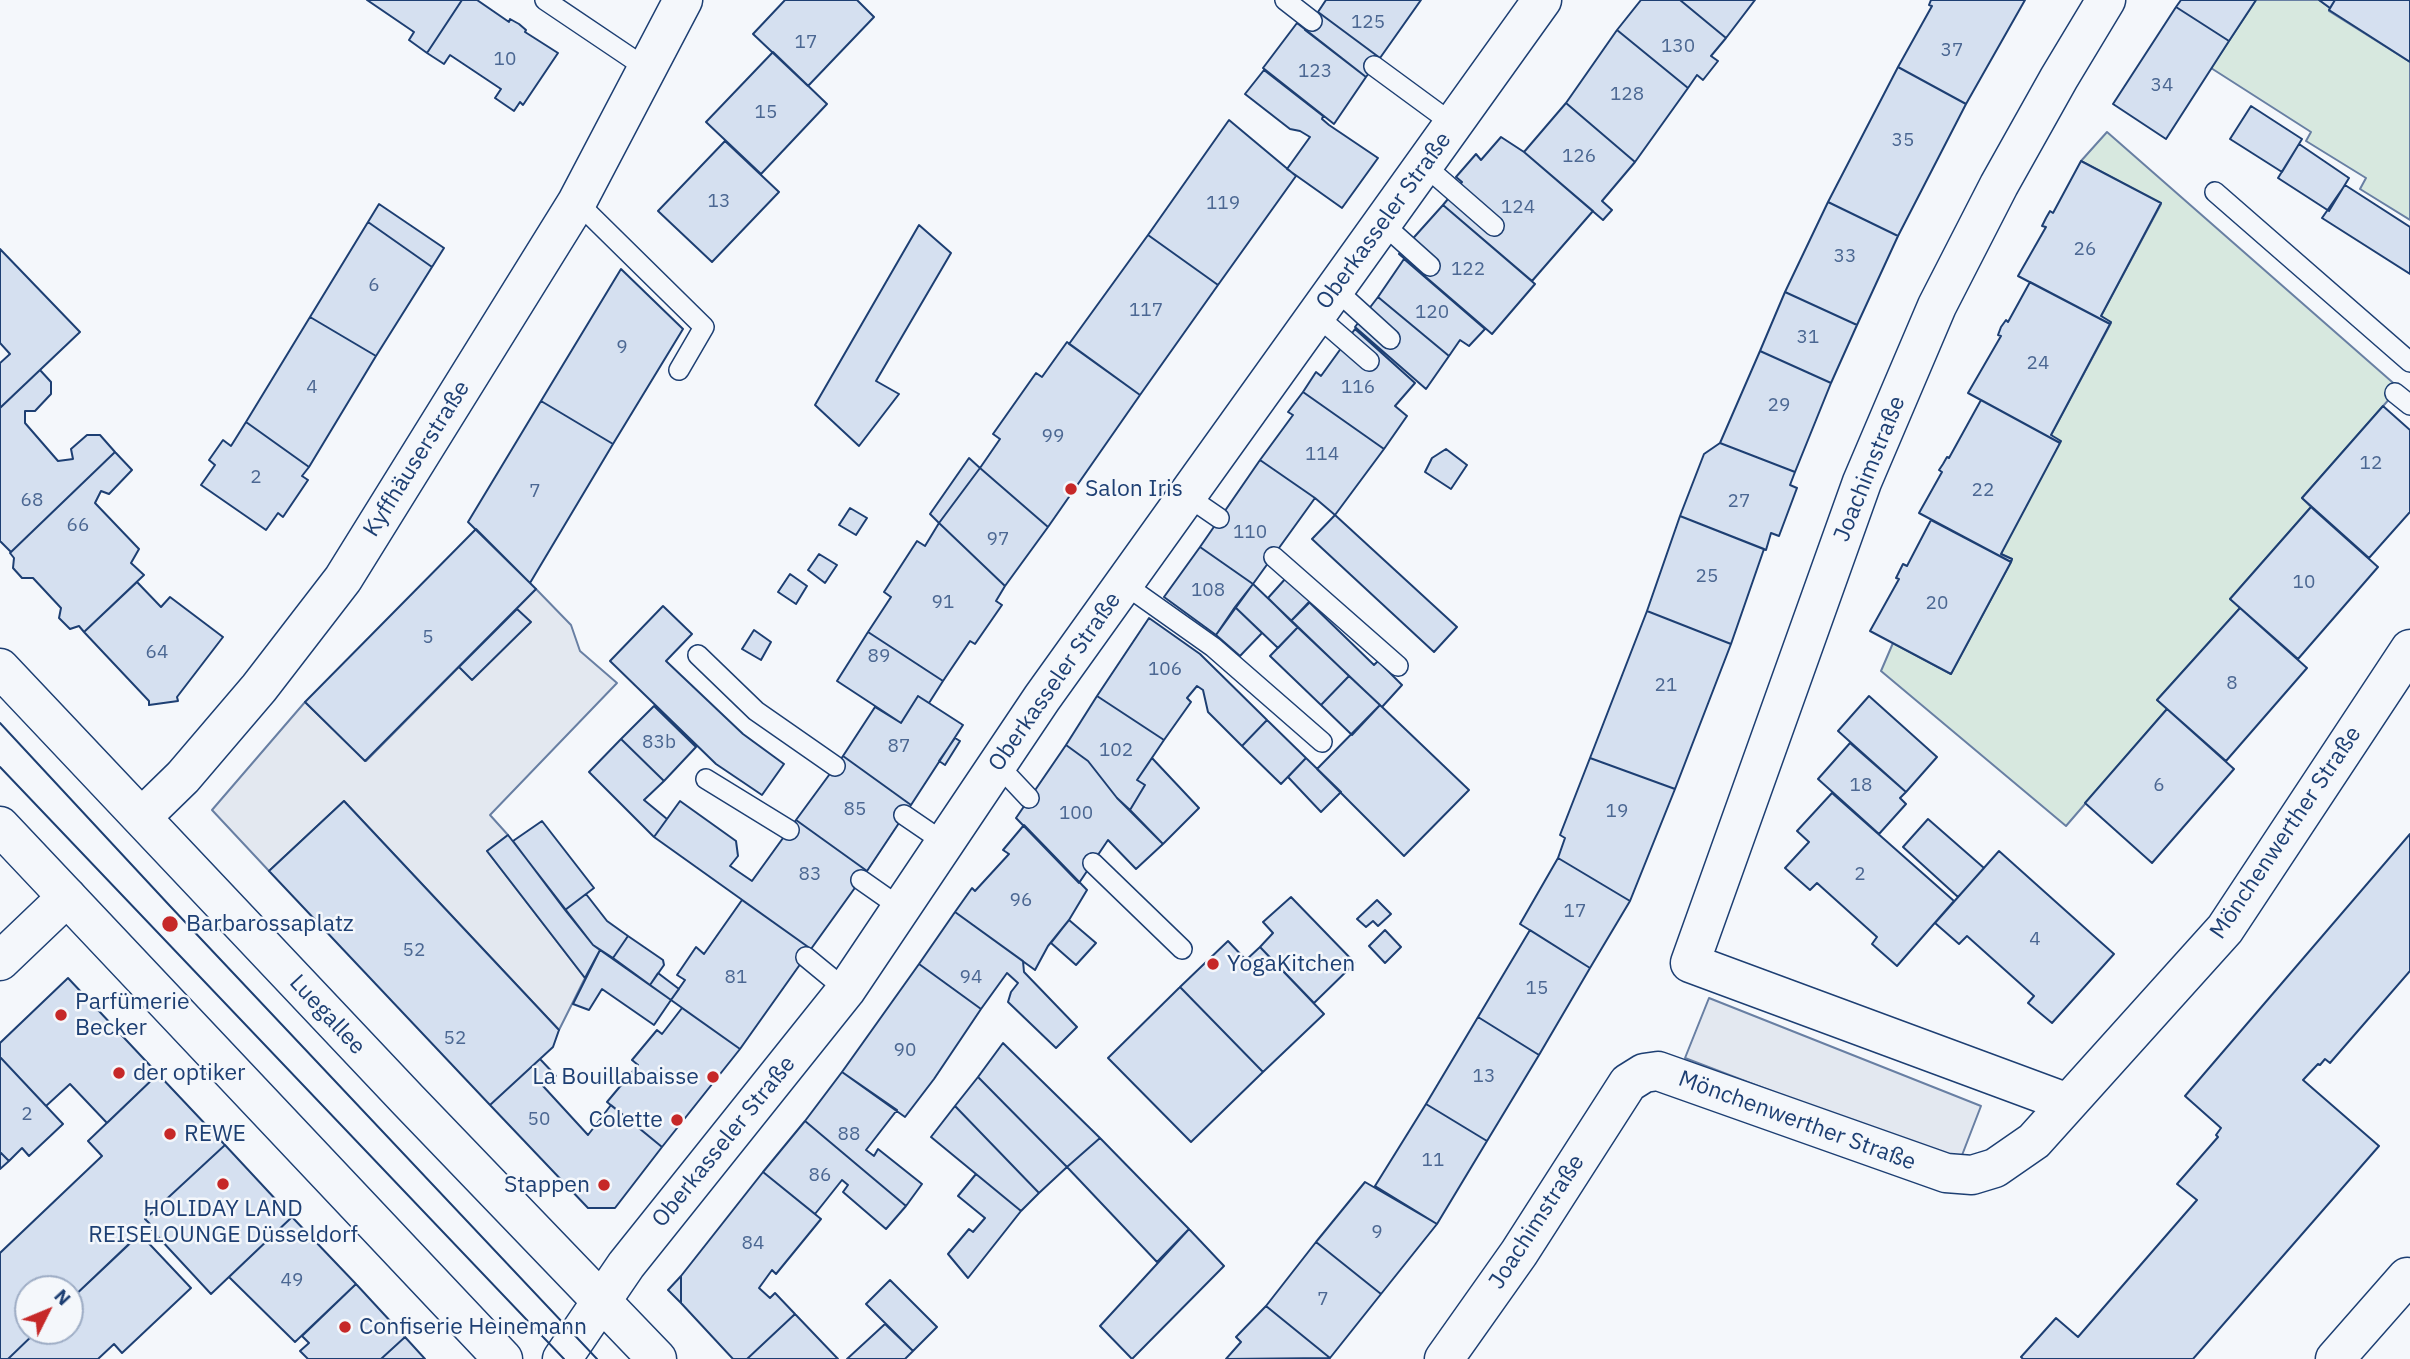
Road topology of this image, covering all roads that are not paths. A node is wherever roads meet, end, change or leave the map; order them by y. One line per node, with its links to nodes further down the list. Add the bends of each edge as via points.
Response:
1 (545, 0): 8 (lane)
2 (683, 0): 8 (street, Kyffhäuserstraße)
3 (1285, 0): 6 (lane)
4 (1542, 0): 9 (street, Oberkasseler Straße)
5 (2106, 0): 48 (street, Joachimstraße, via 2006,173 1937,306 1862,482 1689,963)
6 (1311, 21)
7 (1374, 66): 9 (lane)
8 (646, 68): 12 (street, Kyffhäuserstraße)
9 (1453, 124): 10 (street, Oberkasseler Straße)
10 (1424, 165): 13 (street, Oberkasseler Straße); 14 (lane)
11 (2215, 191): 19 (lane)
12 (577, 202): 20 (lane, via 704,327); 35 (street, Kyffhäuserstraße, via 343,579 251,698)
13 (1382, 223): 15 (lane); 16 (street, Oberkasseler Straße)
14 (1494, 226)
15 (1430, 265)
16 (1326, 302): 17 (lane); 18 (lane); 21 (street, Oberkasseler Straße)
17 (1390, 339)
18 (1369, 361)
19 (2410, 362)
20 (679, 370)
21 (1186, 496): 22 (lane); 24 (street, Oberkasseler Straße)
22 (1219, 518)
23 (1274, 557): 27 (lane)
24 (1124, 584): 29 (lane, via 1213,647); 30 (street, Oberkasseler Straße)
25 (2410, 649): 48 (street, Mönchenwerther Straße, via 2225,929)
26 (698, 655): 31 (lane, via 756,711)
27 (1398, 666)
28 (0, 668): 35 (street, Luegallee)
29 (1322, 742)
30 (998, 764): 33 (lane); 38 (street, Oberkasseler Straße)
31 (835, 766)
32 (706, 779): 37 (lane)
33 (1029, 798)
34 (904, 815): 38 (lane)
35 (142, 817): 50 (street, Luegallee)
36 (0, 826): 41 (street)
37 (789, 830)
38 (945, 843): 42 (street, Oberkasseler Straße)
39 (1093, 863): 43 (lane)
40 (861, 880): 42 (lane)
41 (67, 897): 45 (street); 51 (street)
42 (901, 908): 46 (street, Oberkasseler Straße)
43 (1182, 948)
44 (806, 957): 46 (lane)
45 (0, 961)
46 (846, 990): 50 (street, Oberkasseler Straße)
47 (1628, 1083): 48 (street, Mönchenwerther Straße, via 1658,1071 1946,1174 1972,1175 1995,1168 2034,1141); 54 (street, Joachimstraße, via 1519,1253)
48 (2068, 1103)
49 (2410, 1279): 55 (street, via 2407,1277)
50 (601, 1300): 52 (street, Oberkasseler Straße); 53 (street, Luegallee)
51 (503, 1359)
52 (562, 1359)
53 (657, 1359)
54 (1444, 1359)
55 (2335, 1359)

